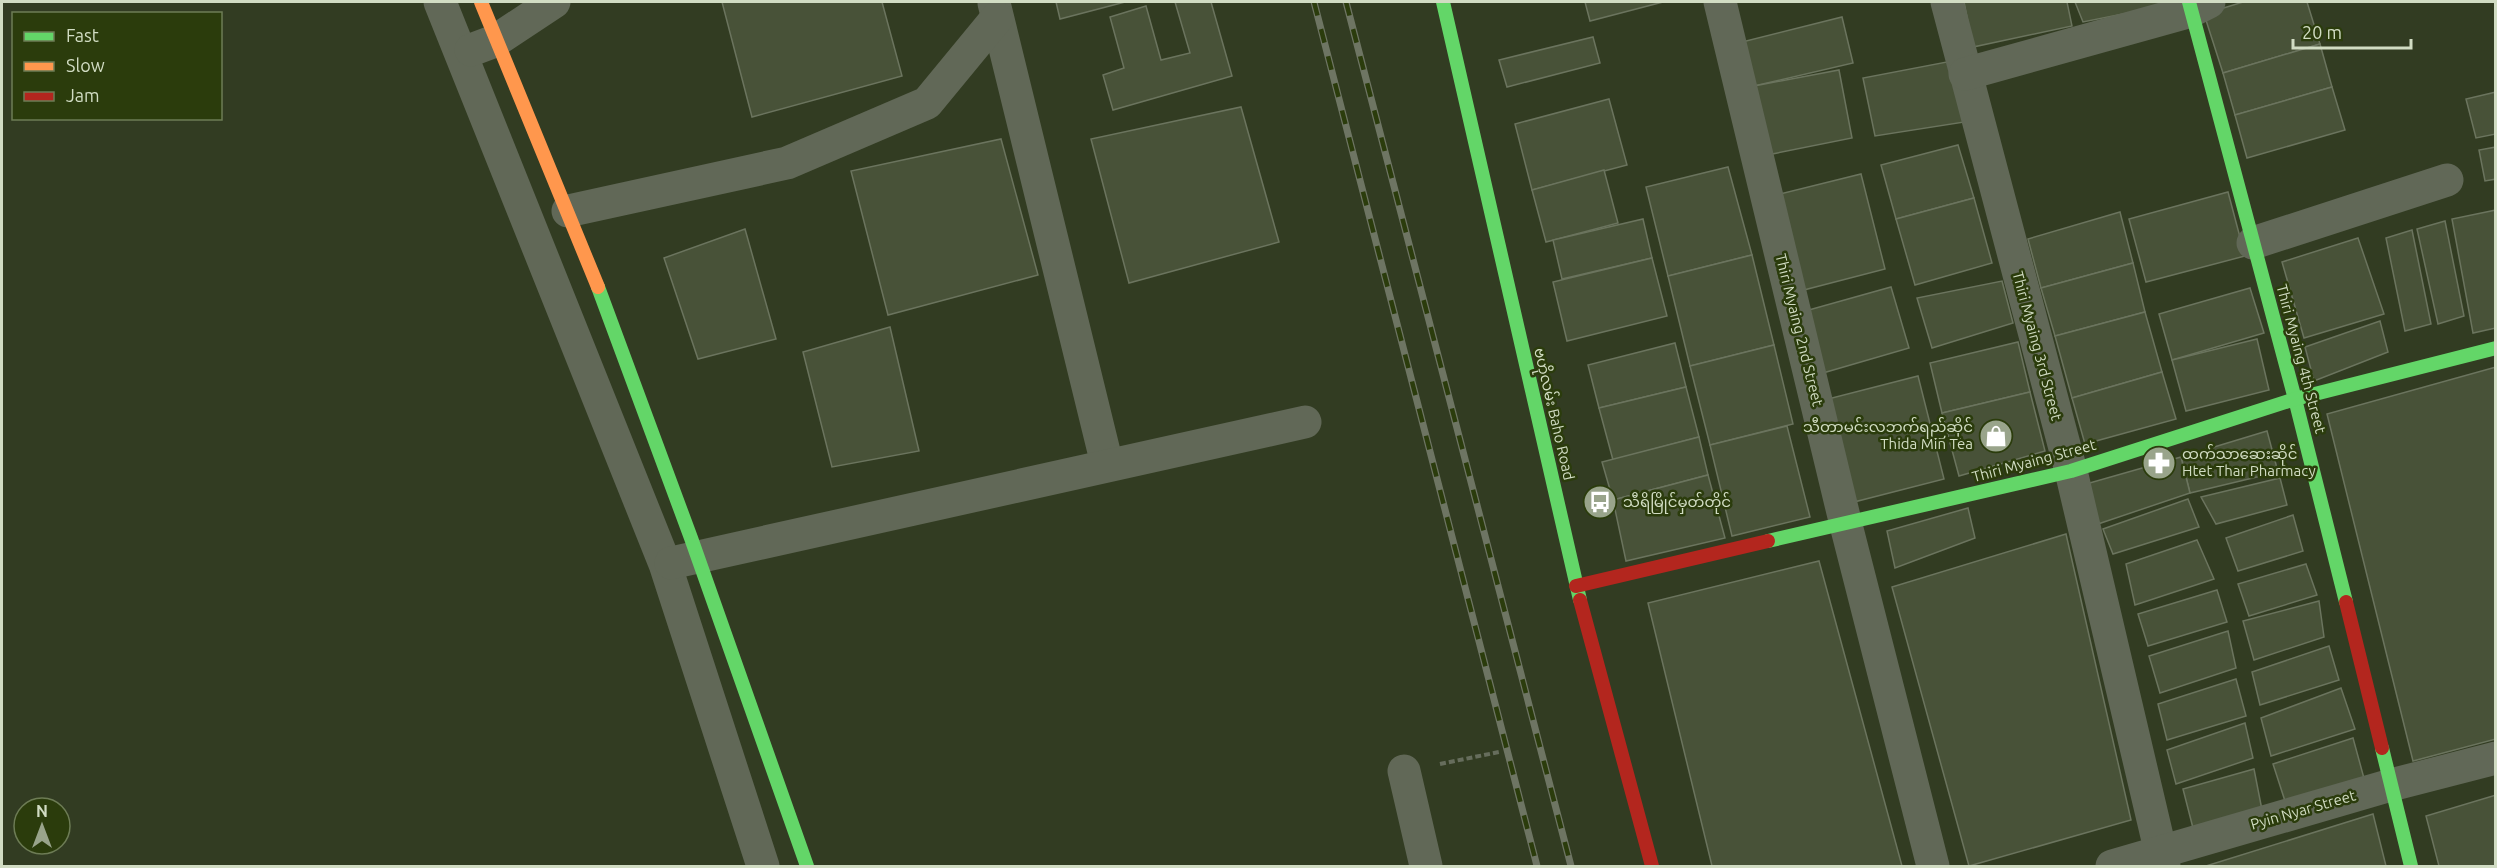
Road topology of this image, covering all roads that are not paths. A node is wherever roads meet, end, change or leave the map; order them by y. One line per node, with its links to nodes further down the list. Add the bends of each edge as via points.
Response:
1 (440, 2): 10 (street)
2 (481, 2): 9 (street)
3 (554, 2): 9 (street)
4 (1443, 2): 25 (street, ဗဟိုလမ်း Baho Road)
5 (1720, 2): 22 (street, Thiri Myaing 2nd Street)
6 (1947, 2): 11 (street, Thiri Myaing 3rd Street)
7 (2197, 5): 11 (street); 16 (street, Thiri Myaing 4th Street)
8 (995, 10): 15 (street, via 927,103 787,163); 20 (street)
9 (495, 41): 10 (street); 12 (street)
10 (460, 54): 13 (street)
11 (1965, 74): 21 (street, Thiri Myaing 3rd Street)
12 (548, 165): 13 (street); 15 (street)
13 (510, 179): 24 (street)
14 (2447, 180): 16 (street)
15 (568, 211): 23 (street)
16 (2253, 243): 18 (street, Thiri Myaing 4th Street)
17 (2496, 348): 18 (street, Thiri Myaing Street)
18 (2295, 399): 21 (street, Thiri Myaing Street); 28 (street, Thiri Myaing 4th Street)
19 (1305, 422): 20 (street)
20 (1107, 465): 23 (street)
21 (2071, 471): 22 (street, Thiri Myaing Street); 29 (street, Thiri Myaing 3rd Street)
22 (1846, 525): 25 (street, Thiri Myaing Street); 34 (street, Thiri Myaing 2nd Street)
23 (700, 557): 24 (street); 31 (street)
24 (665, 564): 30 (street)
25 (1576, 586): 33 (street, ဗဟိုလမ်း Baho Road)
26 (2496, 758): 28 (street, Pyin Nyar Street)
27 (1404, 771): 32 (street)
28 (2391, 786): 29 (street, Pyin Nyar Street); 36 (street, Thiri Myaing 4th Street)
29 (2162, 859): 35 (street, Pyin Nyar Street)
30 (763, 867)
31 (807, 867)
32 (1426, 867)
33 (1652, 867)
34 (1933, 867)
35 (2112, 867)
36 (2411, 867)

